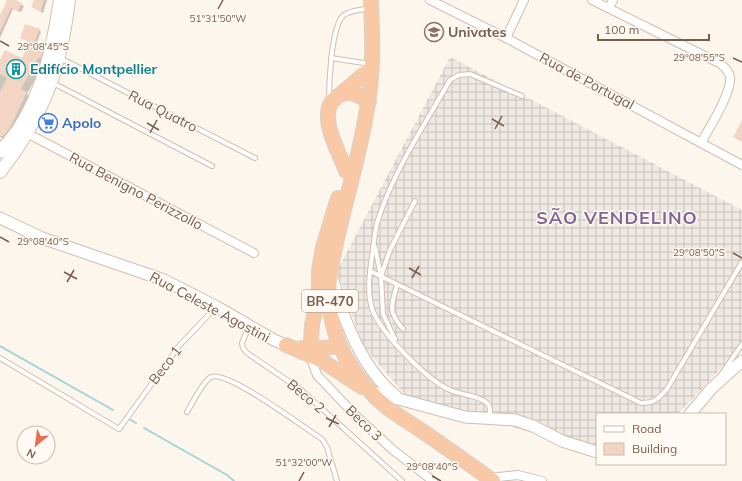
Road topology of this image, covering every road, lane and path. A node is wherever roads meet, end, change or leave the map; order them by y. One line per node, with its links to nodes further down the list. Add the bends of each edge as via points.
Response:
1 (60, 0): 10 (main road)
2 (69, 0): 10 (main road)
3 (430, 0): 9 (street, Rua de Portugal)
4 (524, 0): 9 (street)
5 (592, 0): 8 (street)
6 (613, 0): 8 (street)
7 (367, 3): 11 (lane, via 345,14 338,24); 12 (highway, BR-470); 16 (highway, BR-470, via 373,63)
8 (609, 8): 19 (street, via 721,64 728,71 730,76 726,95)
9 (506, 38): 19 (street, Rua de Portugal)
10 (55, 55): 13 (main road); 21 (lane, Rua Quatro)
11 (331, 58): 12 (lane); 17 (lane)
12 (363, 69): 14 (highway); 16 (highway, BR-470)
13 (48, 80): 18 (main road); 23 (lane)
14 (342, 93): 16 (highway, via 349,92); 17 (highway)
15 (522, 96): 28 (lane, via 470,74 458,75 450,80 393,180 377,222)
16 (365, 99): 24 (highway, BR-470); 31 (highway, BR-470, via 356,161)
17 (329, 104): 24 (highway, via 329,126)
18 (23, 134): 20 (main road); 25 (main road); 29 (street, Rua Benigno Perizzollo)
19 (701, 143): 22 (street, Rua de Portugal)
20 (1, 148)
21 (255, 158)
22 (742, 165)
23 (212, 166)
24 (346, 171): 35 (highway, BR-470, via 323,248)
25 (0, 172)
26 (415, 201): 33 (lane, via 390,250)
27 (0, 218): 36 (street, Rua Celeste Agostini, via 67,248 164,280)
28 (374, 245): 32 (lane); 33 (lane)
29 (254, 253)
30 (742, 262): 34 (lane, via 667,388 658,400 651,403 641,403)
31 (331, 270): 47 (highway, BR-470, via 331,316 340,345); 49 (street, via 338,301 372,374)
32 (370, 271): 33 (lane); 42 (lane, via 369,294 374,315)
33 (381, 276): 34 (lane); 42 (lane, via 383,314)
34 (398, 285): 39 (lane, via 391,304 392,313)
35 (319, 294): 38 (highway); 43 (highway, BR-470)
36 (217, 307): 37 (street, Rua Celeste Agostini); 45 (lane, Beco 1, via 180,346 119,429)
37 (249, 325): 41 (street, Rua Celeste Agostini); 56 (lane, Beco 2, via 242,343 247,353 300,389)
38 (312, 325): 41 (highway, via 297,341); 44 (highway)
39 (403, 329)
40 (742, 344): 48 (lane)
41 (286, 345): 44 (highway)
42 (398, 345): 52 (lane, via 423,373 437,383 450,390 483,400 490,408)
43 (333, 347): 44 (highway); 47 (highway, BR-470, via 343,366)
44 (310, 352): 47 (highway); 57 (street, Beco 3, via 317,375 355,415 393,450)
45 (0, 358)
46 (742, 361): 48 (street)
47 (363, 388): 49 (street); 54 (highway, BR-470, via 396,414 463,458)
48 (712, 388): 51 (street)
49 (401, 400): 52 (street, via 465,417)
50 (187, 412): 55 (lane, Beco 2, via 206,380 212,377 218,376 249,390 322,439 327,447)
51 (691, 413)
52 (489, 417): 53 (street, via 515,420 577,447)
53 (596, 452)
54 (488, 480): 58 (street, via 518,475)
55 (336, 481)
56 (402, 481)
57 (433, 481)
58 (542, 481)

